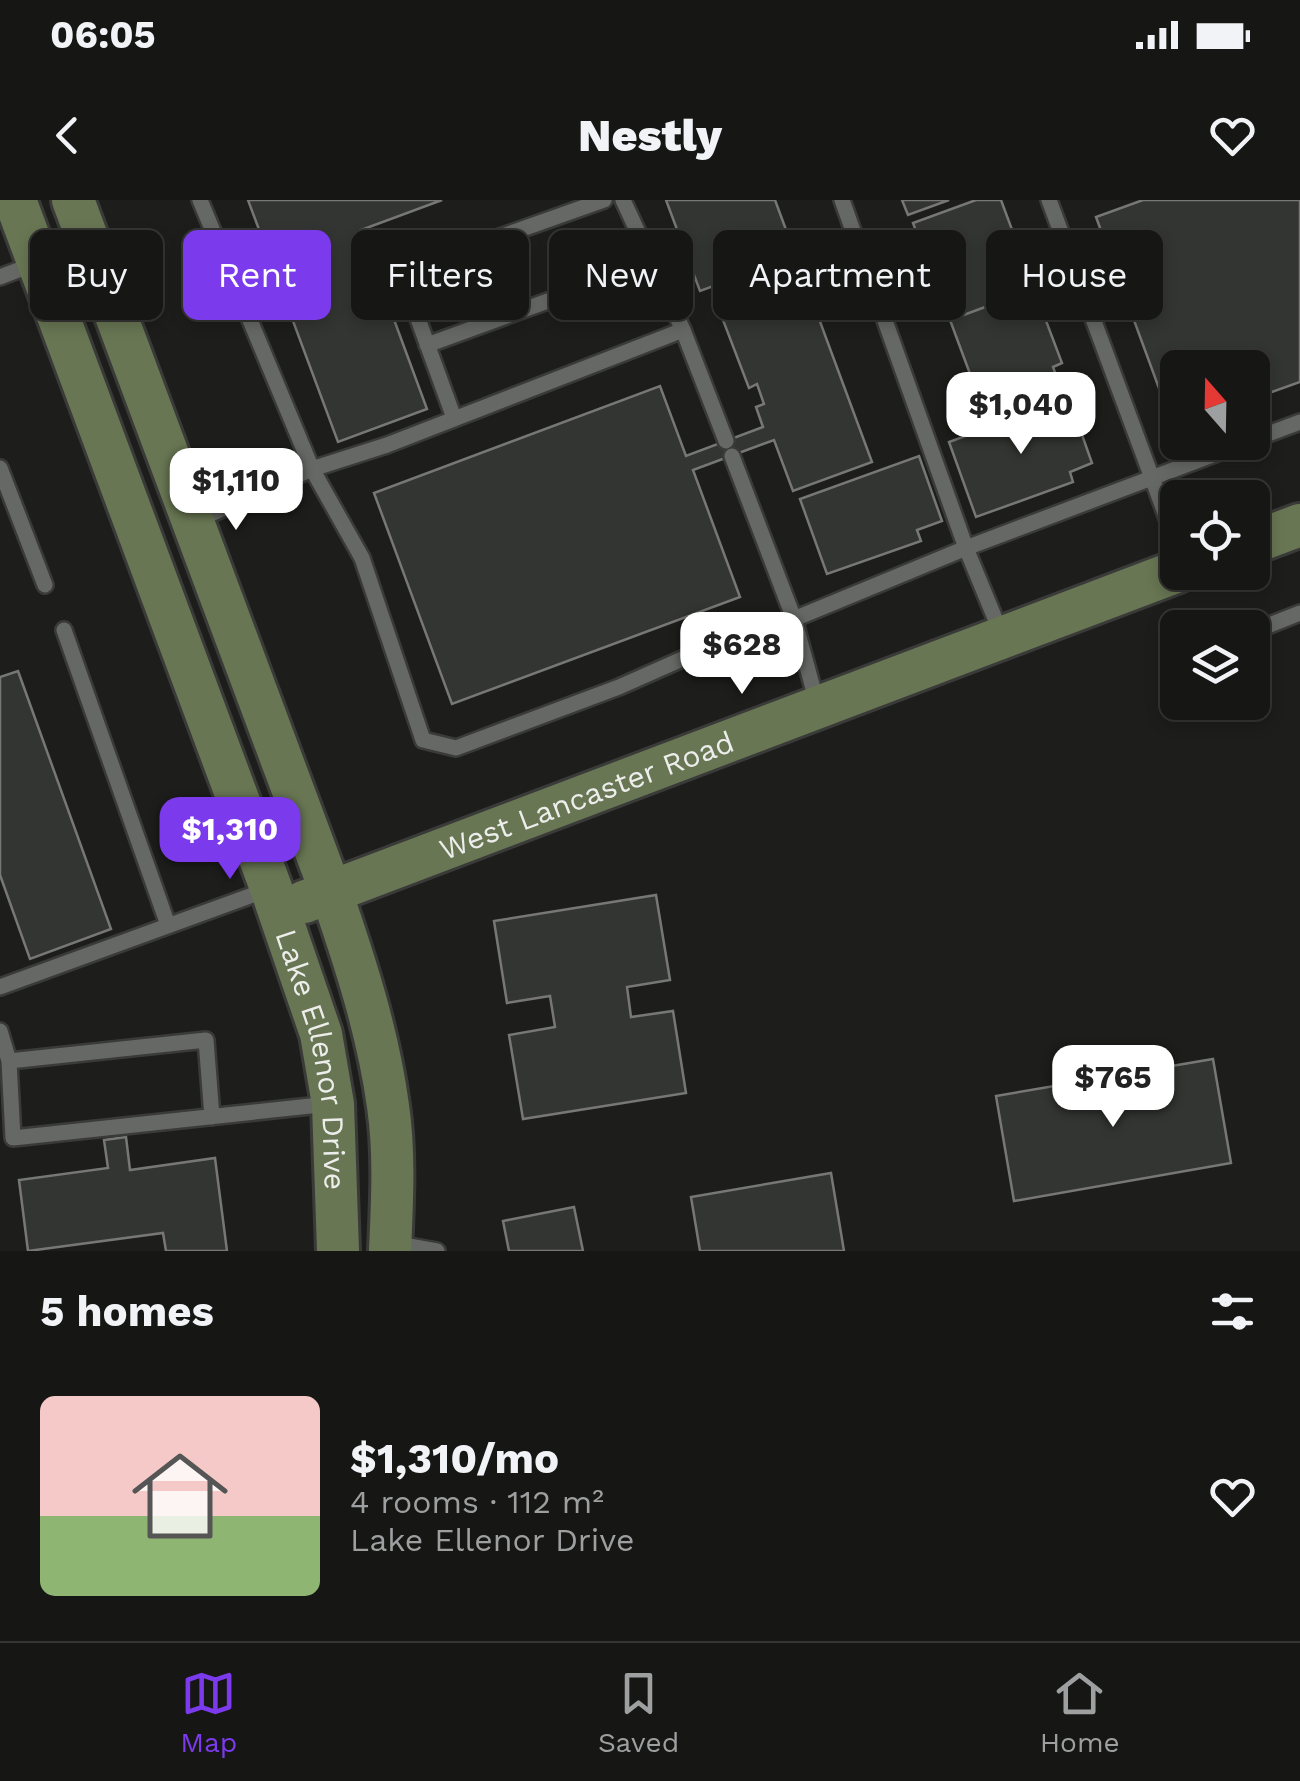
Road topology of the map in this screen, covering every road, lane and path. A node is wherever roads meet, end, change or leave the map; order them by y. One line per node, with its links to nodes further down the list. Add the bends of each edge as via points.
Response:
1 (200, 200): 18 (lane)
2 (604, 200): 12 (lane, via 401,272)
3 (623, 200): 7 (lane)
4 (842, 200): 24 (lane)
5 (1049, 200): 19 (lane)
6 (79, 205): 8 (street); 21 (street, Lake Ellenor Drive)
7 (637, 230)
8 (19, 242): 34 (street, Lake Ellenor Drive)
9 (549, 300): 12 (lane)
10 (678, 320): 11 (lane)
11 (683, 330): 13 (lane); 28 (lane)
12 (427, 344): 13 (lane)
13 (454, 418): 18 (lane)
14 (1300, 422): 15 (lane)
15 (1270, 433)
16 (1203, 460): 19 (lane)
17 (0, 468): 26 (lane)
18 (312, 468): 21 (lane); 28 (lane, via 362,558 423,740 456,748 716,644)
19 (1153, 480): 20 (lane); 24 (lane)
20 (1160, 499)
21 (193, 522): 33 (street, Lake Ellenor Drive)
22 (1300, 525): 23 (street)
23 (1270, 536)
24 (966, 548): 28 (lane); 31 (lane)
25 (1160, 578): 31 (street, West Lancaster Road)
26 (45, 585)
27 (1300, 613): 29 (lane)
28 (794, 620): 32 (lane)
29 (1270, 625)
30 (64, 630): 35 (lane)
31 (1003, 637): 32 (street, West Lancaster Road)
32 (818, 707): 33 (street, West Lancaster Road)
33 (331, 892): 34 (street, West Lancaster Road); 40 (street, Lake Ellenor Drive, via 373,1021)
34 (275, 900): 35 (lane); 39 (street, Lake Ellenor Drive, via 321,1034)
35 (168, 925): 36 (lane)
36 (0, 987)
37 (0, 1031): 38 (lane)
38 (9, 1061): 41 (lane, via 206,1040); 41 (lane, via 12,1138)
39 (333, 1104): 40 (street); 41 (lane); 43 (street, Lake Ellenor Drive)
40 (389, 1109): 42 (street, Lake Ellenor Drive)
41 (212, 1117)
42 (390, 1247): 44 (lane)
43 (338, 1251)
44 (437, 1251)

